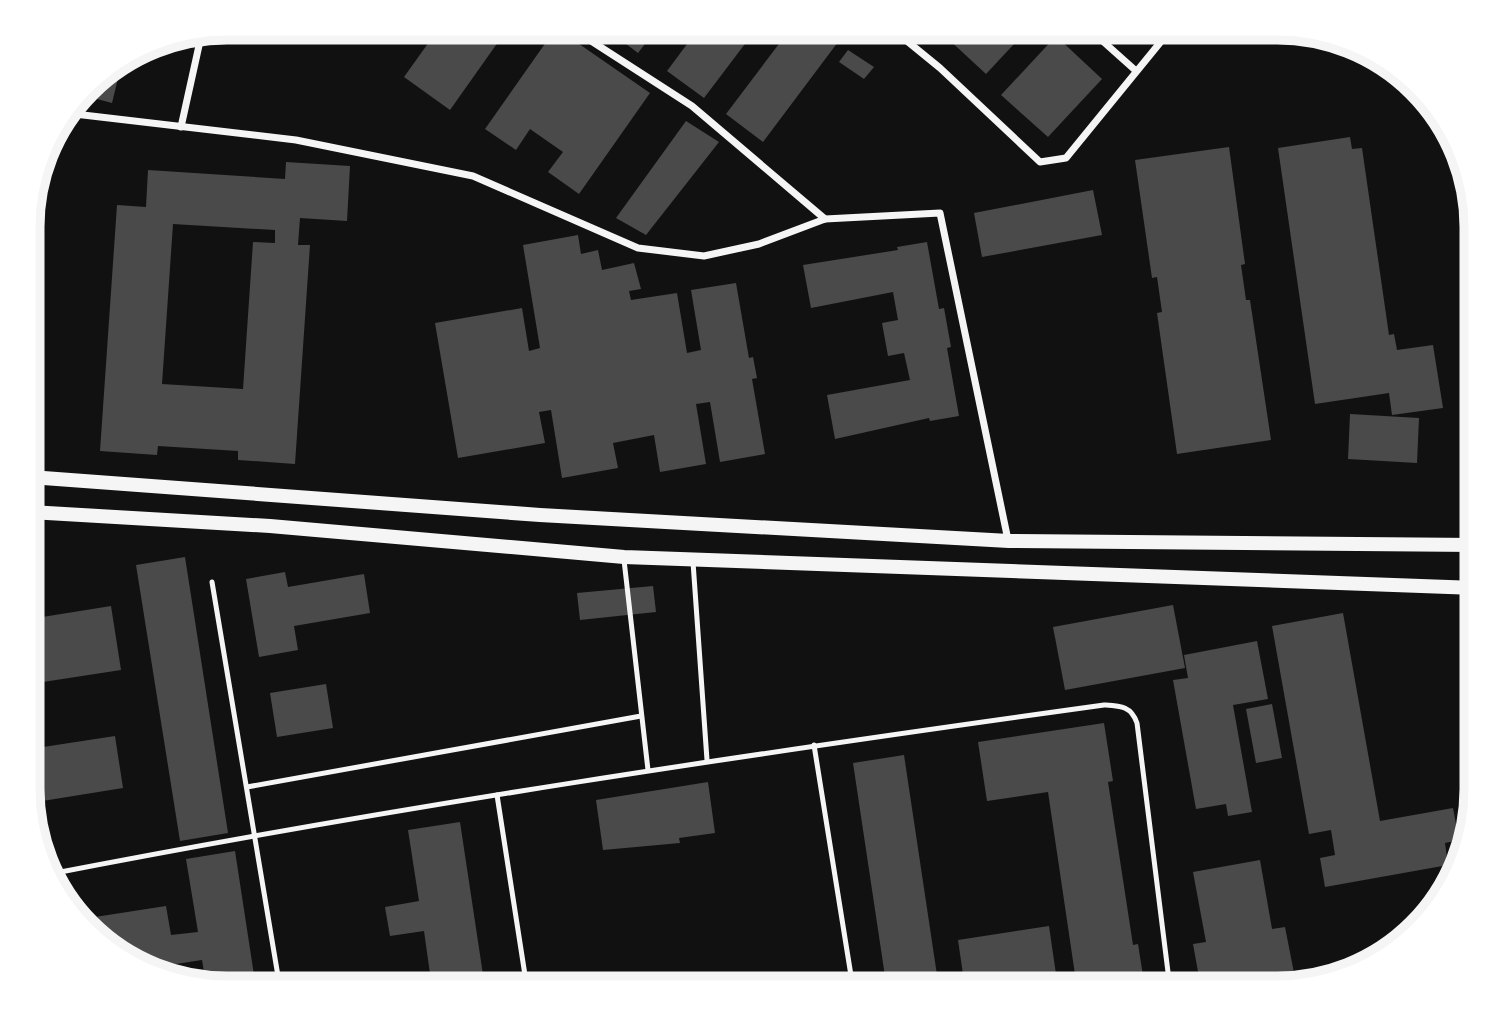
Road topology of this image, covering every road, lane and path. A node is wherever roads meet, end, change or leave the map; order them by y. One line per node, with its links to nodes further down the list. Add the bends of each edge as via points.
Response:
1 (590, 40): 9 (street, via 692,106)
2 (906, 40): 6 (street, via 1040,162 1066,158)
3 (1101, 40): 6 (street)
4 (1161, 40): 6 (street)
5 (200, 43): 8 (street)
6 (1135, 70)
7 (79, 115): 8 (street)
8 (181, 127): 9 (street, via 296,140 473,176 638,248 704,256 759,244)
9 (825, 219): 12 (street, via 940,213)
10 (40, 478): 12 (main road, via 540,515)
11 (40, 513): 14 (main road, via 270,526)
12 (1009, 541): 13 (main road)
13 (1463, 545)
14 (624, 557): 15 (main road); 18 (lane)
15 (693, 558): 17 (main road); 20 (lane)
16 (212, 582): 22 (lane)
17 (1463, 588)
18 (641, 716): 21 (lane); 22 (lane)
19 (814, 745): 20 (lane); 26 (lane); 27 (lane, via 1104,705 1133,712)
20 (707, 760): 21 (lane)
21 (648, 770): 23 (lane)
22 (247, 786): 24 (lane)
23 (497, 795): 24 (lane); 29 (lane)
24 (254, 834): 25 (lane); 28 (lane)
25 (60, 872)
26 (851, 975)
27 (1168, 975)
28 (277, 976)
29 (525, 976)

